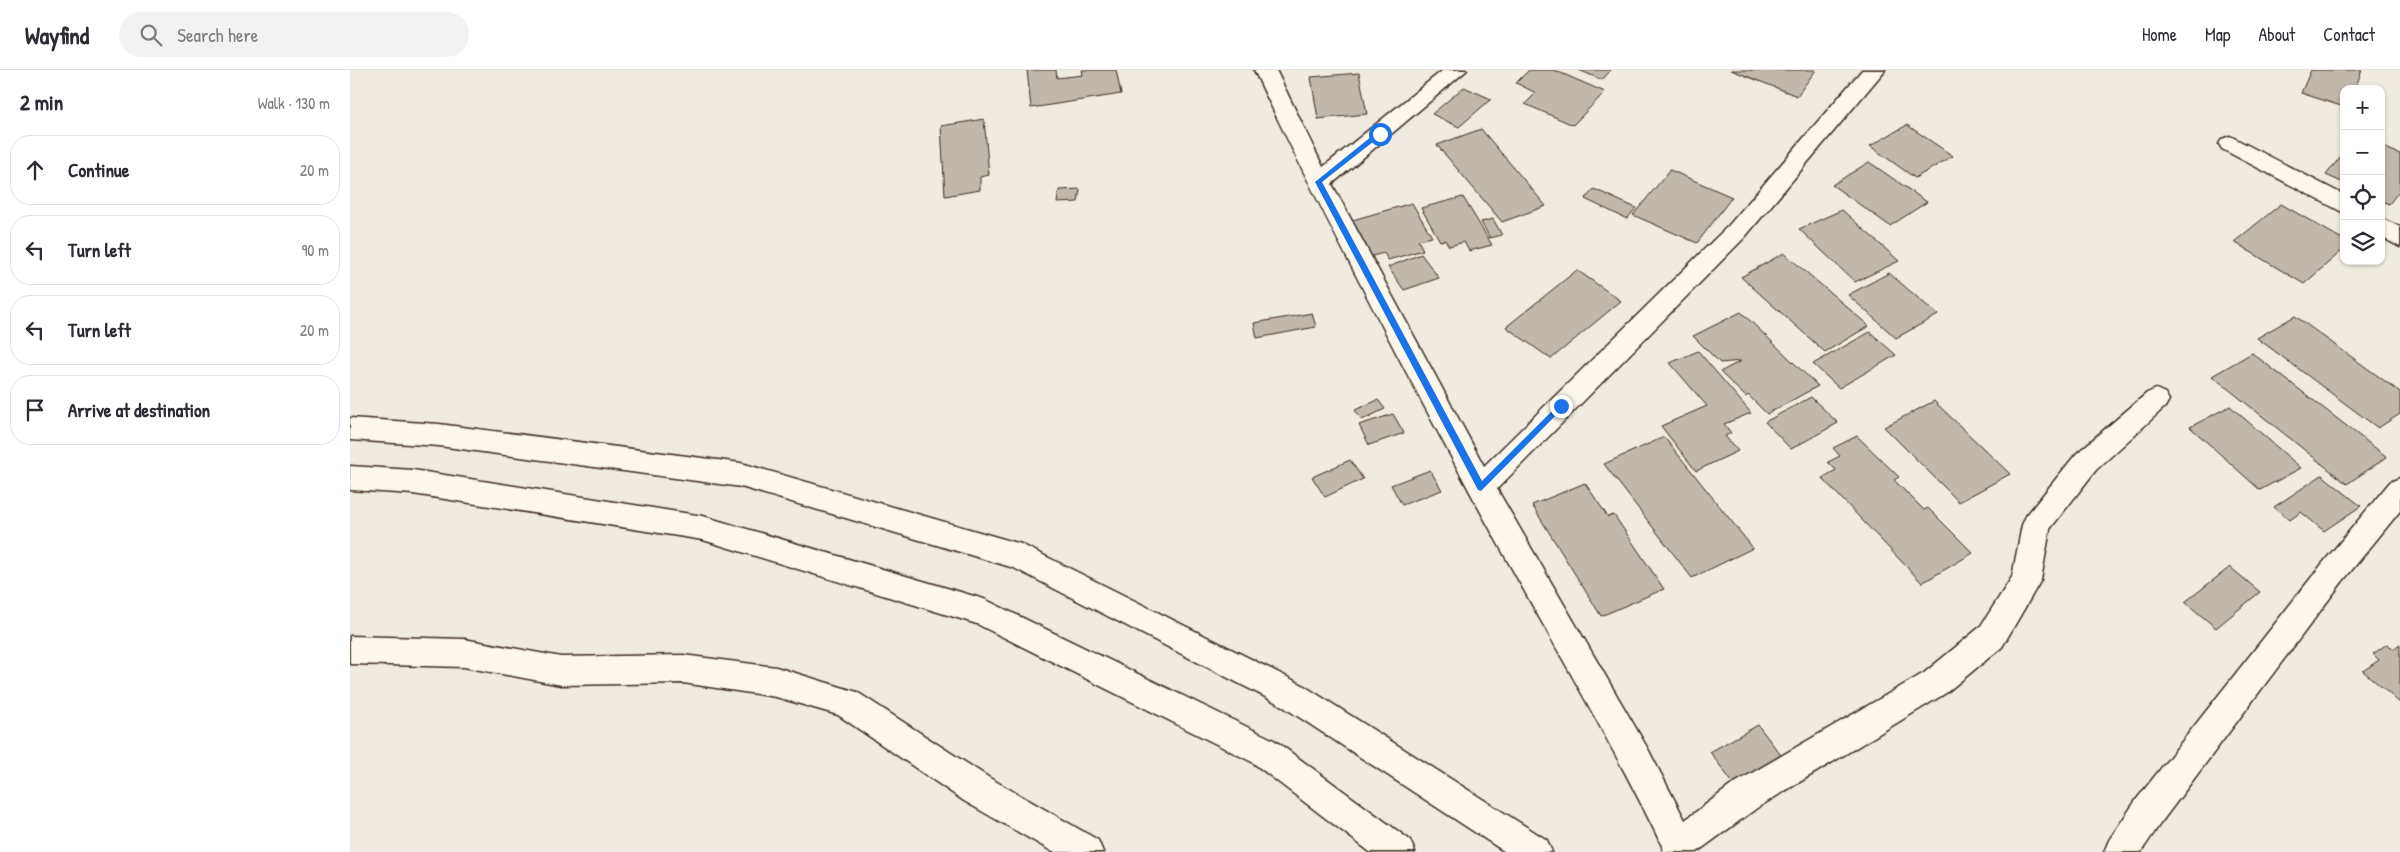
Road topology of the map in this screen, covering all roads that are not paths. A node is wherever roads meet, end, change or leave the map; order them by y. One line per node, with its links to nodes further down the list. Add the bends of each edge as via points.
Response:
1 (1265, 70): 5 (main road)
2 (1456, 70): 5 (main road)
3 (1874, 70): 12 (main road, via 1737,230)
4 (2230, 144): 6 (main road)
5 (1319, 182): 12 (main road)
6 (2340, 204)
7 (2385, 229): 8 (main road)
8 (2400, 238)
9 (2156, 400): 15 (main road, via 2086,462 2036,525 2026,580 1991,637 1935,683 1745,796)
10 (350, 429): 18 (main road, via 439,435 741,476 1021,557 1290,694)
11 (350, 478): 17 (main road, via 413,482 703,528 984,613 1263,750)
12 (1481, 487): 15 (main road, via 1637,760)
13 (2400, 490): 19 (main road, via 2332,573)
14 (350, 650): 16 (main road, via 464,653 561,670 683,669 776,682 846,703 976,789)
15 (1680, 848)
16 (1086, 852)
17 (1398, 852)
18 (1535, 852)
19 (2121, 852)

